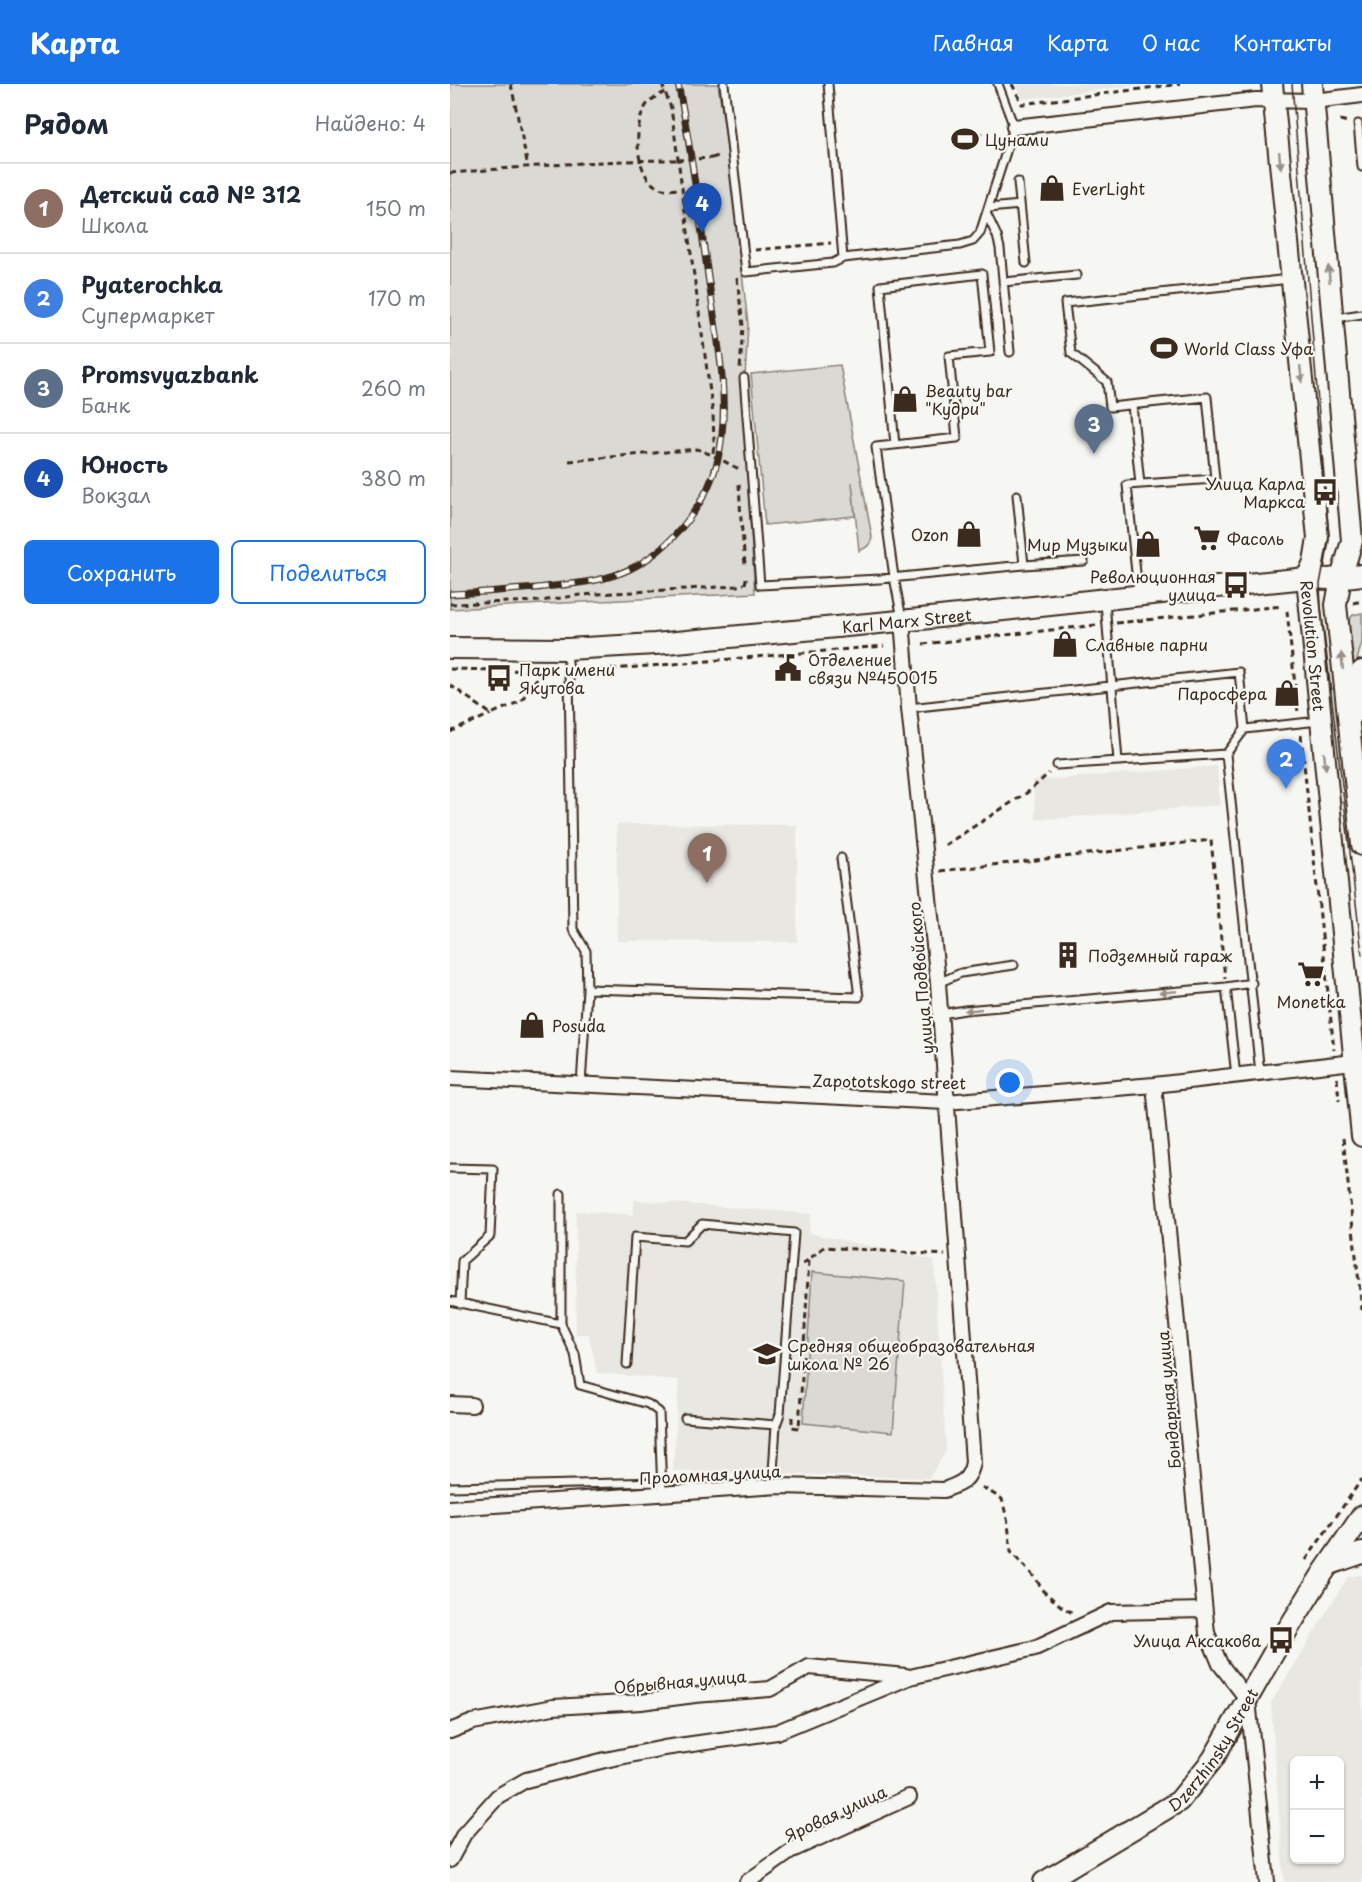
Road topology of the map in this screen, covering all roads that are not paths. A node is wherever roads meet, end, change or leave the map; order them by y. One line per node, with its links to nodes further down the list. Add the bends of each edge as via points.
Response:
1 (724, 84): 13 (lane, via 746,272 833,263)
2 (828, 84): 13 (lane)
3 (998, 84): 8 (lane)
4 (1273, 93): 5 (street); 8 (street, via 1256,100); 16 (street, Revolution Street, one-way to 16)
5 (1313, 93): 6 (street); 19 (street, one-way to 5)
6 (1362, 95)
7 (1358, 124): 9 (lane)
8 (1014, 127): 12 (lane)
9 (1362, 167)
10 (1018, 182): 11 (lane)
11 (1020, 205): 12 (lane); 14 (lane)
12 (988, 212): 13 (lane, via 973,241); 17 (lane, via 1000,248)
13 (843, 258)
14 (1026, 262)
15 (1077, 275): 17 (lane)
16 (1292, 279): 22 (lane, via 1065,303 1071,353 1107,382 1110,407); 30 (street, Revolution Street, one-way to 30, via 1318,538)
17 (1003, 282): 20 (lane)
18 (1362, 314): 19 (lane)
19 (1333, 318): 31 (street, via 1352,541)
20 (1010, 352)
21 (741, 378): 29 (lane, via 760,585)
22 (1132, 405): 24 (lane); 24 (lane, via 1207,397 1215,479)
23 (895, 445): 23 (lane, via 957,438 949,356 990,352 982,274 880,285); 29 (lane, via 876,447)
24 (1140, 484): 32 (lane, via 1127,485)
25 (1017, 495): 27 (lane)
26 (1084, 561): 27 (lane)
27 (1024, 565): 29 (lane)
28 (1362, 575): 31 (street, Karl Marx Street)
29 (894, 578): 34 (lane)
30 (1307, 578): 31 (street, Karl Marx Street); 32 (street, Karl Marx Street); 40 (street, Revolution Street)
31 (1341, 578): 42 (street, one-way to 31, via 1336,605)
32 (1138, 595): 33 (street, Karl Marx Street)
33 (1105, 598): 34 (street, Karl Marx Street); 38 (lane)
34 (902, 620): 36 (street, Karl Marx Street); 39 (street, улица Подвойского)
35 (450, 648): 36 (street, Karl Marx Street)
36 (567, 649): 52 (lane, via 573,929 586,951)
37 (1362, 671): 42 (street)
38 (1113, 686): 39 (lane); 41 (lane, via 1239,672); 44 (lane)
39 (909, 708): 49 (street, улица Подвойского)
40 (1321, 721): 41 (lane); 54 (street, Revolution Street, one-way to 54)
41 (1245, 729): 43 (lane)
42 (1351, 744): 46 (street)
43 (1226, 754): 44 (lane); 50 (lane)
44 (1118, 761): 45 (lane)
45 (1057, 765)
46 (1362, 845)
47 (841, 858): 52 (lane, via 859,997)
48 (1014, 965): 49 (lane, via 961,973)
49 (938, 983): 53 (street, улица Подвойского)
50 (1252, 983): 51 (lane); 55 (lane)
51 (1226, 987): 53 (lane, one-way to 53); 56 (lane)
52 (587, 988): 58 (lane)
53 (941, 1014): 60 (street, улица Подвойского)
54 (1358, 1062): 55 (street, Zapototskogo street); 61 (street, Revolution Street)
55 (1260, 1073): 56 (street, Zapototskogo street)
56 (1236, 1076): 59 (street, Zapototskogo street)
57 (450, 1077): 58 (street, Zapototskogo street)
58 (581, 1085): 60 (street, Zapototskogo street)
59 (1154, 1085): 60 (street, Zapototskogo street); 81 (street, Бондарная улица)
60 (946, 1102): 72 (street, улица Подвойского, via 973,1462)
61 (1353, 1137)
62 (450, 1168): 65 (lane, via 493,1169 490,1236 462,1261)
63 (561, 1194): 66 (lane)
64 (450, 1301): 65 (lane)
65 (460, 1304): 66 (lane)
66 (561, 1324): 74 (lane, via 575,1354 580,1385 648,1404 658,1412)
67 (627, 1364): 71 (lane, via 635,1237 685,1241 702,1224 794,1233)
68 (450, 1404): 69 (street)
69 (472, 1405)
70 (686, 1418): 71 (lane)
71 (776, 1425): 75 (lane)
72 (969, 1477): 75 (street, Проломная улица, via 963,1484 944,1490)
73 (450, 1487): 74 (lane)
74 (662, 1487): 75 (street, Проломная улица); 76 (street, Проломная улица)
75 (772, 1487)
76 (450, 1508)
77 (1362, 1516): 80 (street)
78 (1362, 1553): 80 (street)
79 (1362, 1562): 80 (street)
80 (1330, 1564): 83 (street, Dzerzhinsky Street)
81 (1204, 1610): 82 (street, Обрывная улица, via 1112,1612 1035,1648); 83 (street, Бондарная улица, via 1207,1633 1220,1664)
82 (909, 1677): 84 (street, Обрывная улица, via 809,1668 770,1689 553,1707 473,1722); 86 (street, Обрывная улица, via 777,1731 664,1748 526,1780 498,1796 464,1834)
83 (1248, 1700): 87 (street, Dzerzhinsky Street, via 1213,1759 1179,1801); 90 (street)
84 (450, 1731)
85 (909, 1797): 88 (street, Яровая улица, via 794,1849)
86 (450, 1860)
87 (1066, 1876): 89 (street, Dzerzhinsky Street)
88 (747, 1882)
89 (1044, 1882)
90 (1267, 1882)

